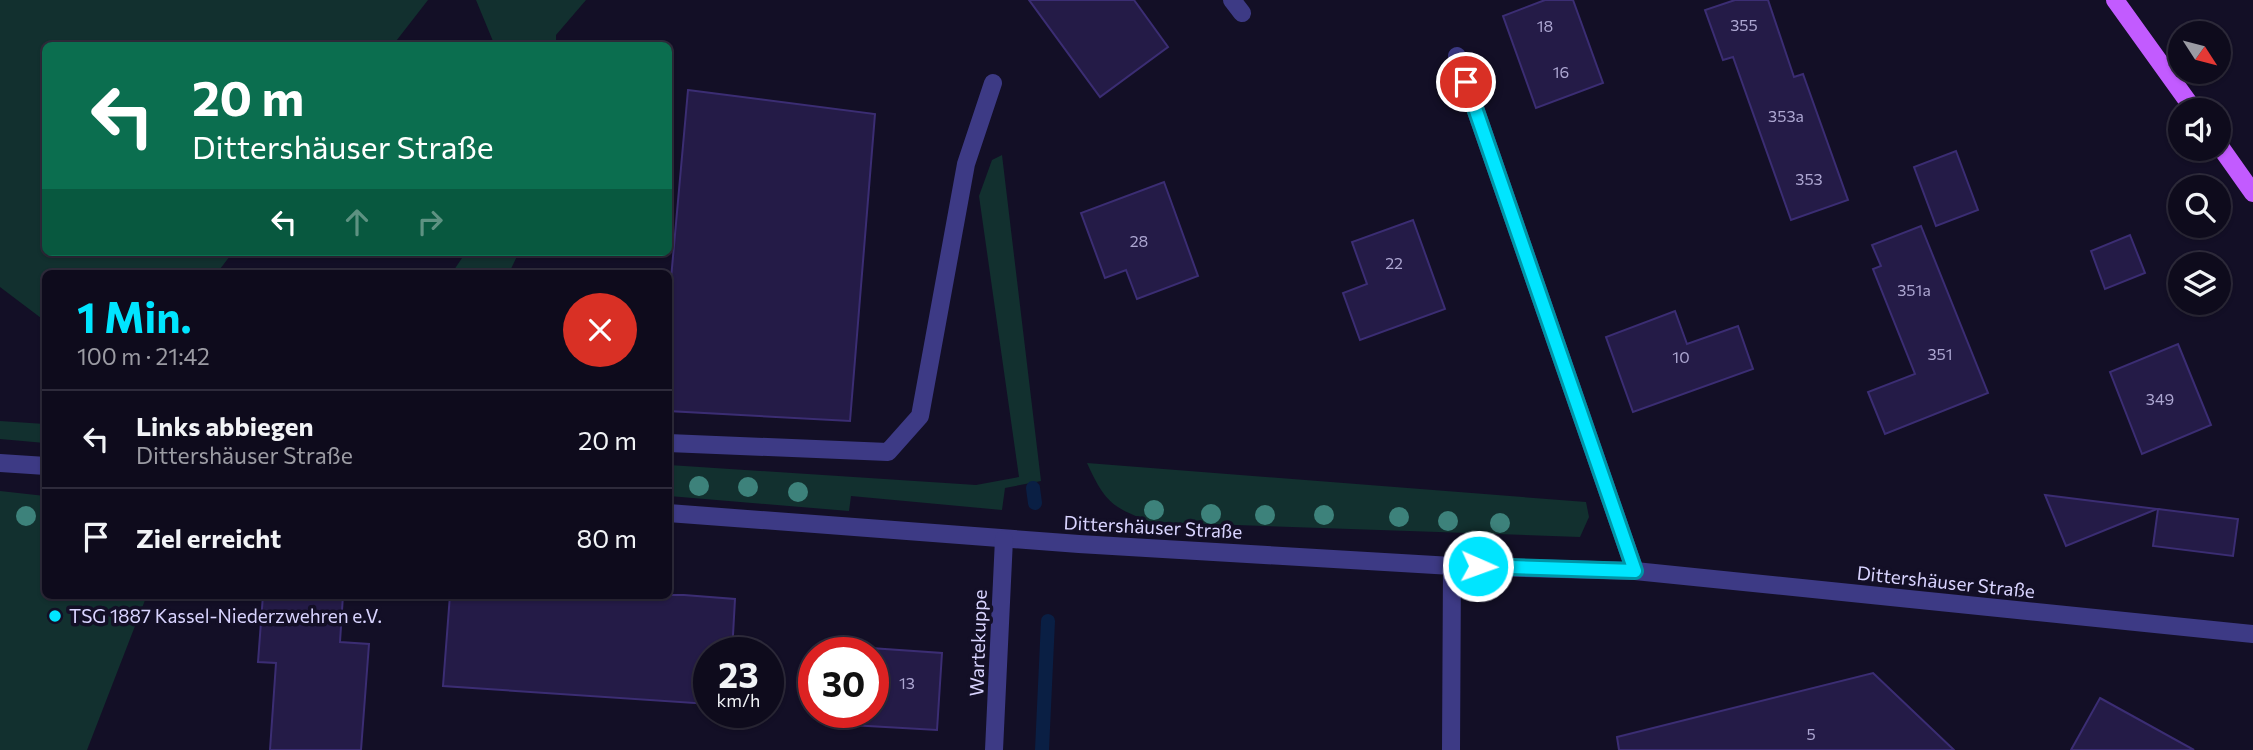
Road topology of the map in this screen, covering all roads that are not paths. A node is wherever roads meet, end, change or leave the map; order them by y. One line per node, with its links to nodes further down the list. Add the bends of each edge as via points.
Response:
1 (2115, 0): 4 (main road)
2 (1457, 56): 13 (street)
3 (993, 83): 7 (street, via 966,164 920,416 888,452)
4 (2185, 98)
5 (2230, 161): 6 (main road)
6 (2253, 193)
7 (672, 443)
8 (0, 463): 9 (street)
9 (42, 466)
10 (672, 513): 11 (street, Dittershäuser Straße)
11 (1004, 539): 12 (street, Dittershäuser Straße); 15 (street, Wartekuppe)
12 (1452, 566): 13 (street, Dittershäuser Straße); 16 (street)
13 (1635, 571): 14 (street, Dittershäuser Straße)
14 (2253, 634)
15 (995, 750)
16 (1451, 750)

